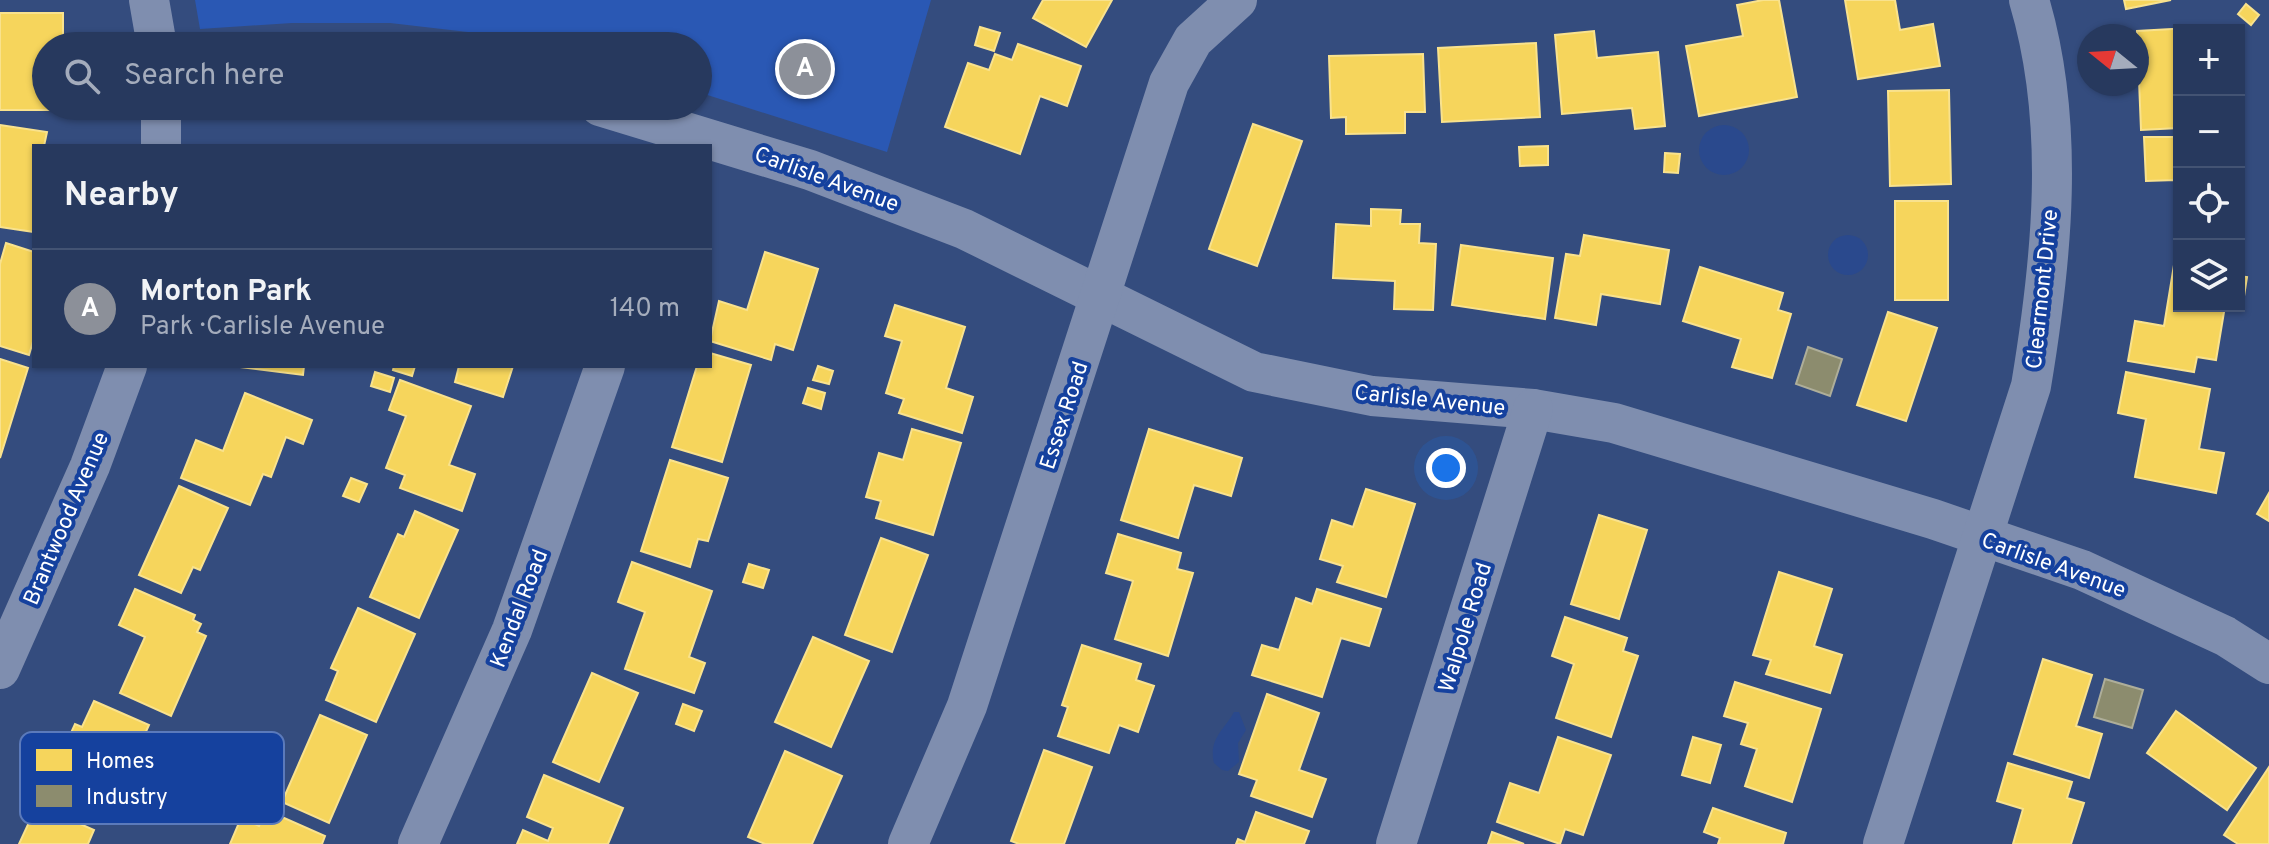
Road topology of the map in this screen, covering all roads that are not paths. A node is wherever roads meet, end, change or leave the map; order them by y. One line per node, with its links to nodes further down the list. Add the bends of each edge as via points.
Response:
1 (149, 0): 4 (street)
2 (1237, 0): 11 (street, Essex Road, via 1193,40 1169,83)
3 (2029, 0): 15 (street, Clearmont Drive, via 2051,128 2043,315 2031,386)
4 (155, 32)
5 (161, 120): 8 (street)
6 (636, 120): 7 (street, Carlisle Avenue)
7 (682, 138): 9 (street, Carlisle Avenue)
8 (161, 144)
9 (706, 144)
10 (712, 146): 11 (street, Carlisle Avenue, via 810,170 964,229)
11 (1102, 294): 14 (street, Carlisle Avenue, via 1254,372 1372,396); 19 (street, Essex Road, via 967,706)
12 (126, 368): 17 (street, Brantwood Avenue, via 90,466)
13 (604, 368): 18 (street, Kendal Road, via 512,630)
14 (1533, 409): 15 (street, Carlisle Avenue, via 1614,423); 20 (street, Walpole Road)
15 (1980, 537): 16 (street, Carlisle Avenue, via 2082,570 2225,636); 21 (street, Clearmont Drive)
16 (2269, 664)
17 (0, 669)
18 (418, 844)
19 (908, 844)
20 (1396, 844)
21 (1883, 844)

